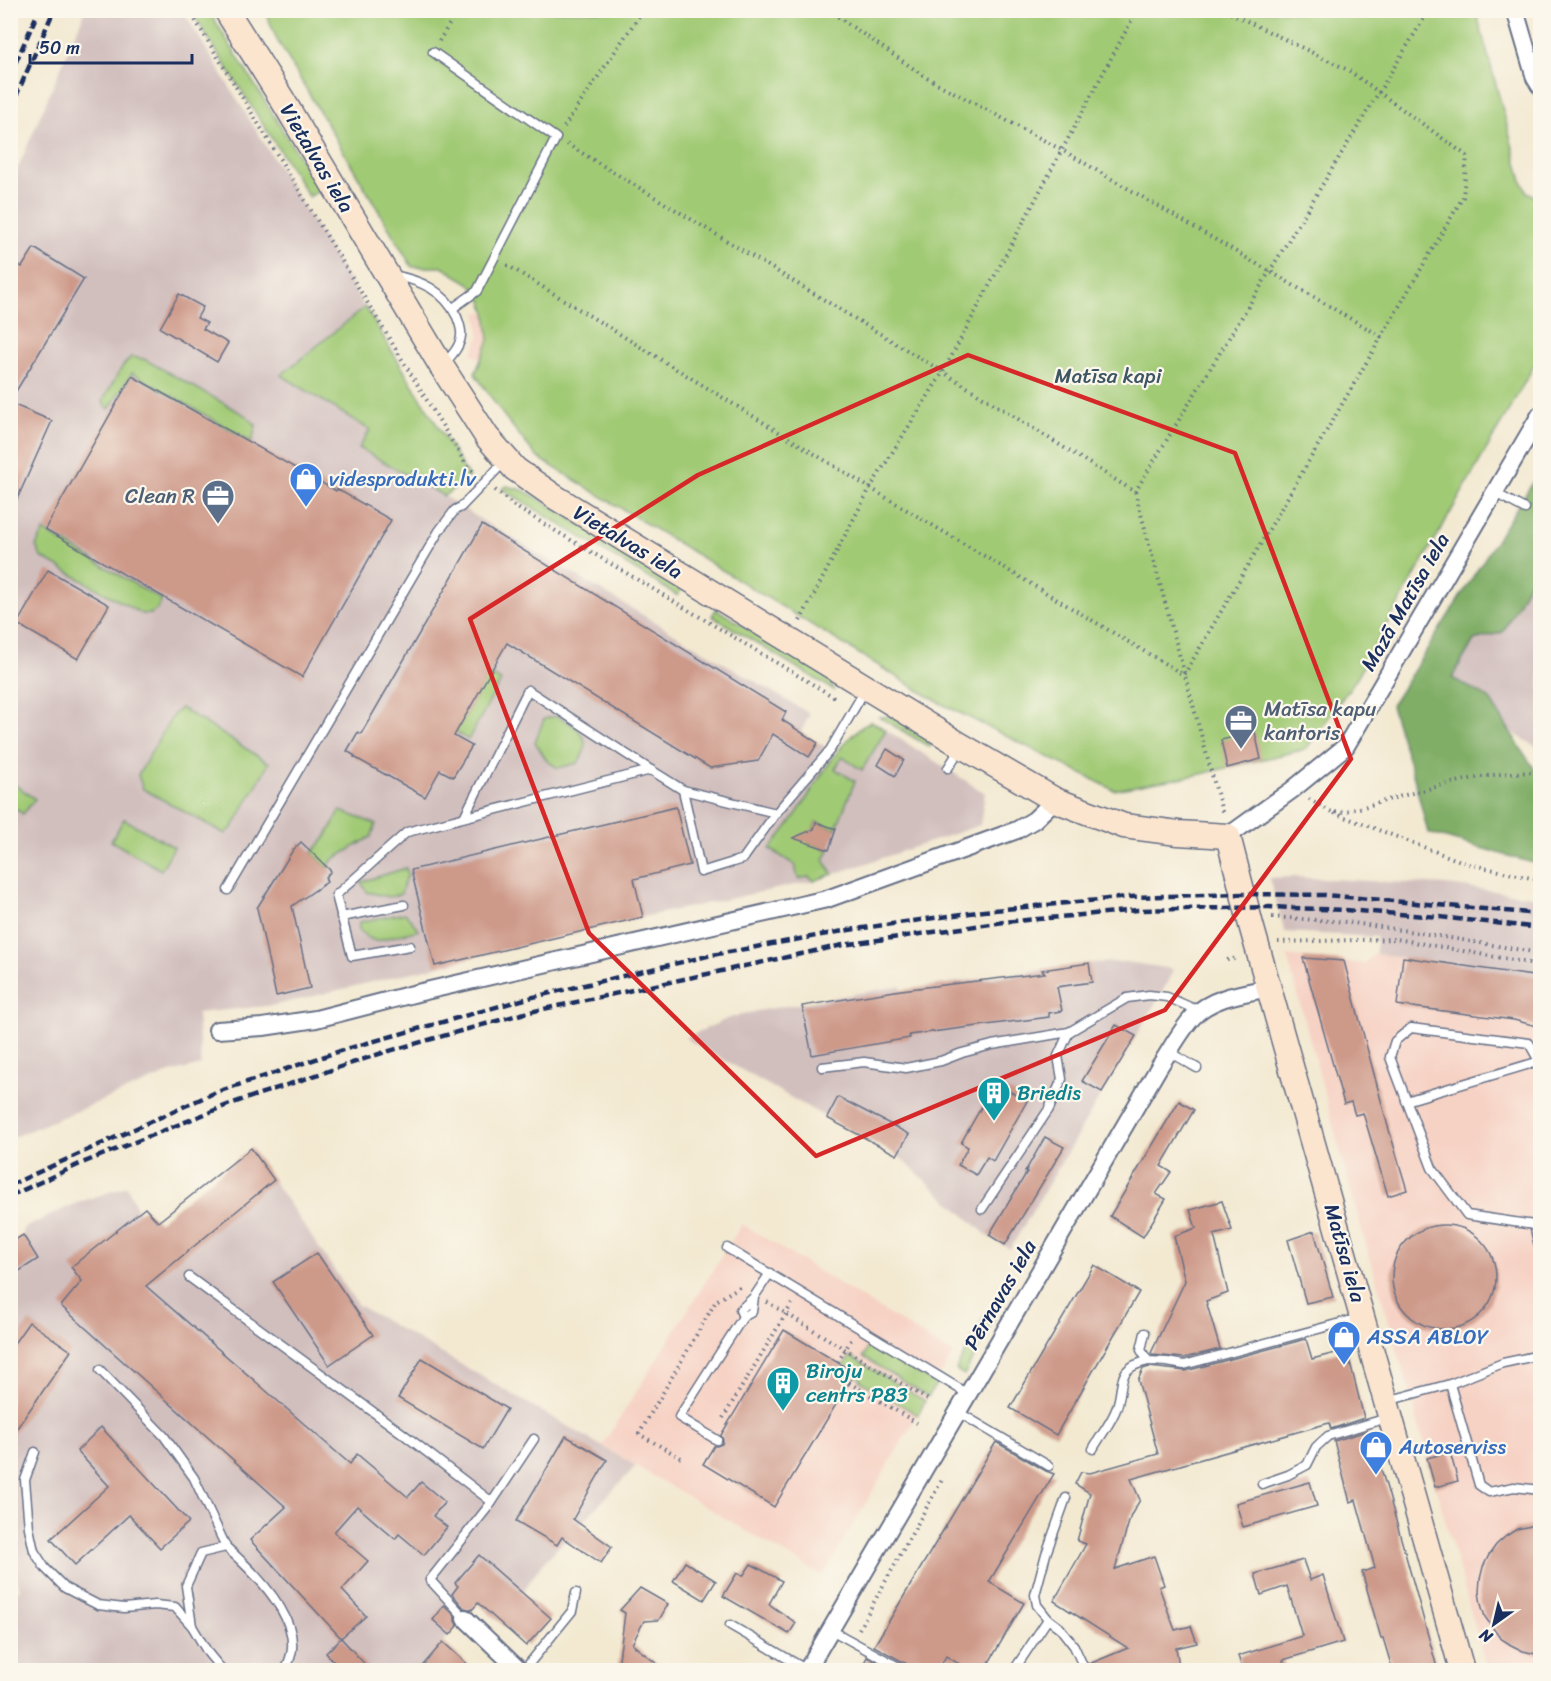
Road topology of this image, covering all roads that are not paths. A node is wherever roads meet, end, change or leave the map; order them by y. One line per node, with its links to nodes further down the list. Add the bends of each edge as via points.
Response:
1 (226, 10): 5 (street, Vietalvas iela)
2 (1515, 10): 4 (street)
3 (433, 52): 6 (lane, via 556,138 477,291)
4 (1540, 86)
5 (386, 273): 6 (lane, via 424,284); 7 (street, Vietalvas iela)
6 (453, 308): 7 (lane, via 461,334 459,344)
7 (442, 367): 9 (street, Vietalvas iela)
8 (1540, 415): 10 (street, Mazā Matīsa iela)
9 (506, 460): 12 (street, Vietalvas iela, via 522,475); 21 (lane, via 439,531)
10 (1495, 493): 11 (lane); 20 (street, Mazā Matīsa iela, via 1346,746)
11 (1525, 508)
12 (860, 697): 13 (street, Vietalvas iela); 18 (lane, via 830,750)
13 (962, 746): 14 (lane); 17 (street, Vietalvas iela)
14 (948, 768)
15 (651, 770): 16 (lane); 19 (lane); 19 (lane, via 528,690)
16 (683, 790): 18 (lane); 18 (lane, via 701,872 743,859)
17 (1055, 800): 20 (street, Vietalvas iela, via 1124,826); 27 (street, via 1017,830 827,899 316,1019)
18 (776, 813)
19 (464, 818): 23 (lane, via 407,832 336,895)
20 (1228, 836): 25 (street, Matīsa iela)
21 (228, 890)
22 (404, 905): 23 (lane)
23 (342, 916): 24 (lane, via 352,956)
24 (410, 946)
25 (1270, 988): 26 (street, Pērnavas iela, via 1220,1000); 39 (street, Matīsa iela)
26 (1199, 1011): 28 (lane, via 1167,997 1127,998); 29 (street, Pērnavas iela)
27 (217, 1029)
28 (1069, 1032): 31 (lane, via 992,1045 906,1068 864,1062); 34 (lane, via 1058,1056 1062,1078 1049,1109)
29 (1169, 1052): 32 (lane); 45 (street, Pērnavas iela)
30 (1540, 1061): 33 (lane); 33 (lane, via 1529,1043 1411,1028 1395,1041 1390,1057)
31 (822, 1067)
32 (1197, 1068)
33 (1406, 1101): 36 (lane, via 1431,1168 1467,1215 1534,1225)
34 (982, 1209)
35 (727, 1248): 37 (lane)
36 (1540, 1250)
37 (770, 1273): 45 (lane, via 838,1319 858,1327); 49 (lane, via 755,1296 752,1312 743,1317 679,1417)
38 (189, 1278): 56 (lane)
39 (1362, 1317): 42 (lane, via 1184,1365); 46 (street, Matīsa iela)
40 (1144, 1333): 42 (lane, via 1141,1350)
41 (1540, 1355): 44 (lane)
42 (1148, 1361): 50 (lane, via 1135,1364 1123,1375 1116,1408)
43 (100, 1371): 57 (lane, via 164,1436 194,1478)
44 (1450, 1384): 46 (lane); 54 (lane, via 1479,1485 1490,1492 1514,1488)
45 (968, 1394): 47 (street, Pērnavas iela)
46 (1388, 1409): 53 (lane, via 1328,1436 1316,1447 1307,1465); 71 (street, Matīsa iela)
47 (957, 1412): 52 (lane); 63 (street, Pērnavas iela)
48 (534, 1439): 56 (lane)
49 (717, 1440)
50 (1093, 1449)
51 (35, 1452): 62 (lane, via 25,1480 29,1528 34,1551 45,1568 65,1588 98,1605 175,1607)
52 (1049, 1466)
53 (1262, 1484)
54 (1540, 1490)
55 (1066, 1498): 60 (lane, via 1035,1595 1037,1605)
56 (492, 1502): 59 (lane, via 430,1580)
57 (226, 1547): 62 (lane, via 201,1553 186,1586); 66 (lane, via 272,1593 288,1622 292,1647)
58 (576, 1593): 67 (lane, via 572,1611)
59 (465, 1618): 67 (street)
60 (1048, 1619): 69 (lane); 70 (lane, via 1074,1646)
61 (730, 1625): 64 (lane)
62 (192, 1626): 65 (lane)
63 (831, 1630): 64 (street, Pērnavas iela); 68 (lane)
64 (807, 1670)
65 (222, 1671)
66 (286, 1671)
67 (521, 1671)
68 (904, 1671)
69 (1014, 1671)
70 (1085, 1671)
71 (1462, 1671)

